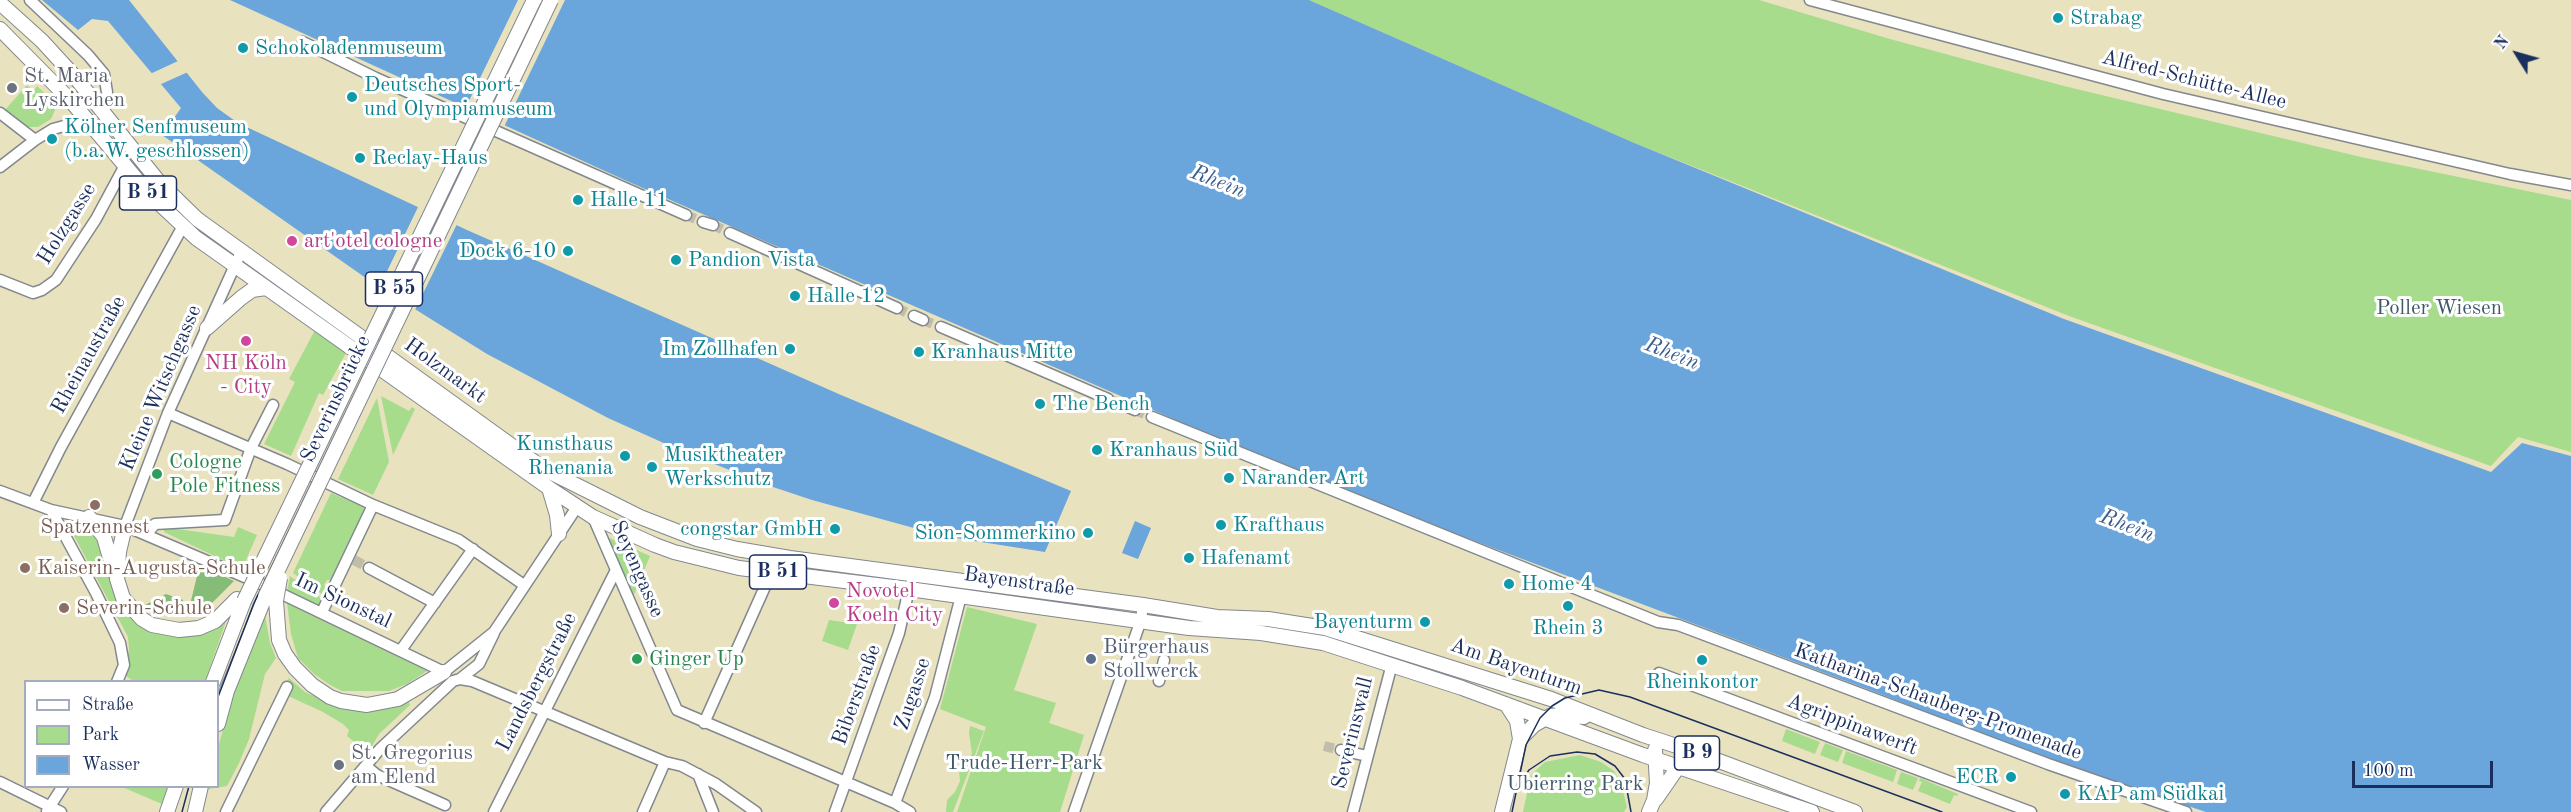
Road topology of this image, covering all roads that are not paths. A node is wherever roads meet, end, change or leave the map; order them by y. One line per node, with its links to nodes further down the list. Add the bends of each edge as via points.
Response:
1 (30, 0): 8 (street, via 104,74)
2 (534, 0): 53 (main road, Severinsbrücke / B 55, bridge)
3 (551, 0): 43 (main road, Severinsbrücke / B 55, bridge)
4 (1810, 0): 14 (street, Alfred-Schütte-Allee, via 2163,94)
5 (0, 3): 18 (main road, Holzmarkt / B 51, via 42,41 159,182 197,219)
6 (0, 29): 10 (main road, Holzmarkt / B 51)
7 (303, 42): 15 (street)
8 (107, 92)
9 (0, 113): 11 (street)
10 (86, 120): 11 (street, via 53,129); 13 (main road, Holzmarkt / B 51)
11 (35, 140): 12 (street)
12 (0, 167)
13 (124, 167): 16 (main road, Holzmarkt / B 51); 20 (street, Holzgasse, via 56,280 33,293)
14 (2571, 185)
15 (686, 215)
16 (183, 226): 19 (main road, Holzmarkt / B 51); 33 (street, Rheinaustraße)
17 (730, 233): 22 (street)
18 (241, 252): 19 (street); 32 (main road, Holzmarkt / B 51, via 544,469)
19 (235, 266): 21 (main road, Holzmarkt / B 51); 24 (street, Kleine Witschgasse)
20 (0, 280)
21 (267, 288): 24 (main road, via 252,290); 30 (main road, Holzmarkt / B 51)
22 (897, 308)
23 (941, 327): 25 (street)
24 (207, 328): 27 (street, Kleine Witschgasse)
25 (1108, 399)
26 (273, 405): 29 (street)
27 (168, 413): 29 (street); 39 (street, Kleine Witschgasse)
28 (1152, 417): 113 (street, Katharina-Schauberg-Promenade, via 1457,545 1658,622 1678,625)
29 (250, 448): 34 (street); 41 (street, via 225,520 155,524)
30 (549, 488): 35 (main road, Holzmarkt / B 51); 40 (main road)
31 (0, 491): 33 (street, Im Sionstal)
32 (597, 496): 35 (main road); 44 (main road, Bayenstraße / B 51, via 683,534)
33 (33, 503): 36 (street, Im Sionstal)
34 (373, 505): 42 (street); 56 (street, via 351,559)
35 (577, 507): 38 (main road, Bayenstraße / B 51); 40 (street)
36 (51, 510): 37 (street, Im Sionstal); 68 (street, via 115,630 123,652)
37 (89, 517): 39 (street, Im Sionstal); 49 (main road, via 104,537)
38 (593, 517): 46 (main road, Bayenstraße / B 51, via 674,552); 47 (street, Seyengasse)
39 (125, 526): 41 (street, Im Sionstal); 49 (main road)
40 (559, 534): 50 (street)
41 (146, 535): 56 (street, Im Sionstal)
42 (473, 549): 50 (street); 54 (street)
43 (289, 550): 64 (main road, bridge, via 277,592 279,640 295,668 312,685 330,697 367,705 398,699); 77 (main road, Severinsbrücke / B 55, bridge, via 230,682)
44 (761, 554): 46 (main road); 55 (main road, Bayenstraße / B 51)
45 (369, 568): 54 (street)
46 (751, 569): 48 (main road, Bayenstraße / B 51)
47 (616, 570): 74 (street, Landsbergstraße); 78 (street, Seyengasse, via 677,710)
48 (772, 571): 51 (main road, Bayenstraße / B 51); 78 (street)
49 (117, 579): 53 (main road, via 123,598 152,625 191,630 215,621)
50 (524, 585): 58 (street)
51 (909, 588): 52 (main road, Bayenstraße / B 51); 89 (street, Biberstraße, via 899,633)
52 (962, 596): 57 (main road, Bayenstraße / B 51); 93 (street, Zugasse, via 935,697)
53 (240, 600): 69 (main road)
54 (435, 603): 60 (street)
55 (1143, 605): 57 (street); 59 (main road, Bayenstraße / B 51, via 1217,617 1294,622)
56 (322, 612): 60 (street, Im Sionstal)
57 (1141, 620): 63 (main road, Bayenstraße / B 51, via 1323,643); 108 (street)
58 (494, 632): 64 (street); 67 (street, via 479,664)
59 (1374, 643): 62 (main road, Am Bayenturm / B 51)
60 (401, 650): 64 (street, Im Sionstal)
61 (1164, 660): 70 (street)
62 (1433, 660): 66 (main road, via 1436,669); 72 (main road, Am Bayenturm / B 51)
63 (1392, 664): 66 (main road, Am Bayenturm / B 51); 82 (street, Severinswall)
64 (444, 672)
65 (1659, 673): 112 (street, Agrippinawerft)
66 (1427, 676): 73 (main road, Am Bayenturm / B 51)
67 (460, 679): 74 (street); 85 (street, via 453,681)
68 (117, 680)
69 (213, 680)
70 (1159, 681)
71 (287, 687): 100 (street)
72 (1513, 688): 73 (main road, via 1517,696); 75 (main road, Am Bayenturm / B 51)
73 (1506, 704): 76 (main road, Am Bayenturm / B 51); 80 (main road, via 1517,721)
74 (545, 711): 84 (street); 102 (street, Landsbergstraße)
75 (1598, 718): 76 (main road, via 1561,715); 79 (main road, Am Bayenturm)
76 (1544, 719): 80 (main road); 83 (main road, Am Bayenturm / B 51)
77 (219, 720)
78 (704, 723): 89 (street, Seyengasse)
79 (1643, 735): 83 (main road, B 9, via 1652,744); 111 (main road, B 9)
80 (1520, 739): 110 (main road)
81 (1341, 750): 82 (street)
82 (1367, 756): 109 (street, Severinswall)
83 (1656, 759): 86 (main road, B 51); 95 (main road, B 9)
84 (665, 762): 87 (street); 103 (street)
85 (366, 766): 94 (street, via 377,775); 101 (street)
86 (1684, 767): 95 (main road, B 9, via 1676,770); 97 (main road, B 51)
87 (699, 774): 104 (street); 105 (street)
88 (0, 782): 96 (street)
89 (846, 782): 93 (street, Seyengasse); 106 (street, Biberstraße)
90 (62, 788): 96 (street)
91 (175, 788): 98 (main road)
92 (201, 788): 99 (main road)
93 (895, 803): 107 (street, Seyengasse)
94 (445, 804)
95 (1655, 808)
96 (53, 810)
97 (1809, 811)
98 (167, 812)
99 (195, 812)
100 (226, 812)
101 (326, 812)
102 (494, 812)
103 (643, 812)
104 (713, 812)
105 (756, 812)
106 (836, 812)
107 (910, 812)
108 (1074, 812)
109 (1353, 812)
110 (1502, 812)
111 (1855, 812)
112 (2031, 812)
113 (2186, 812)

